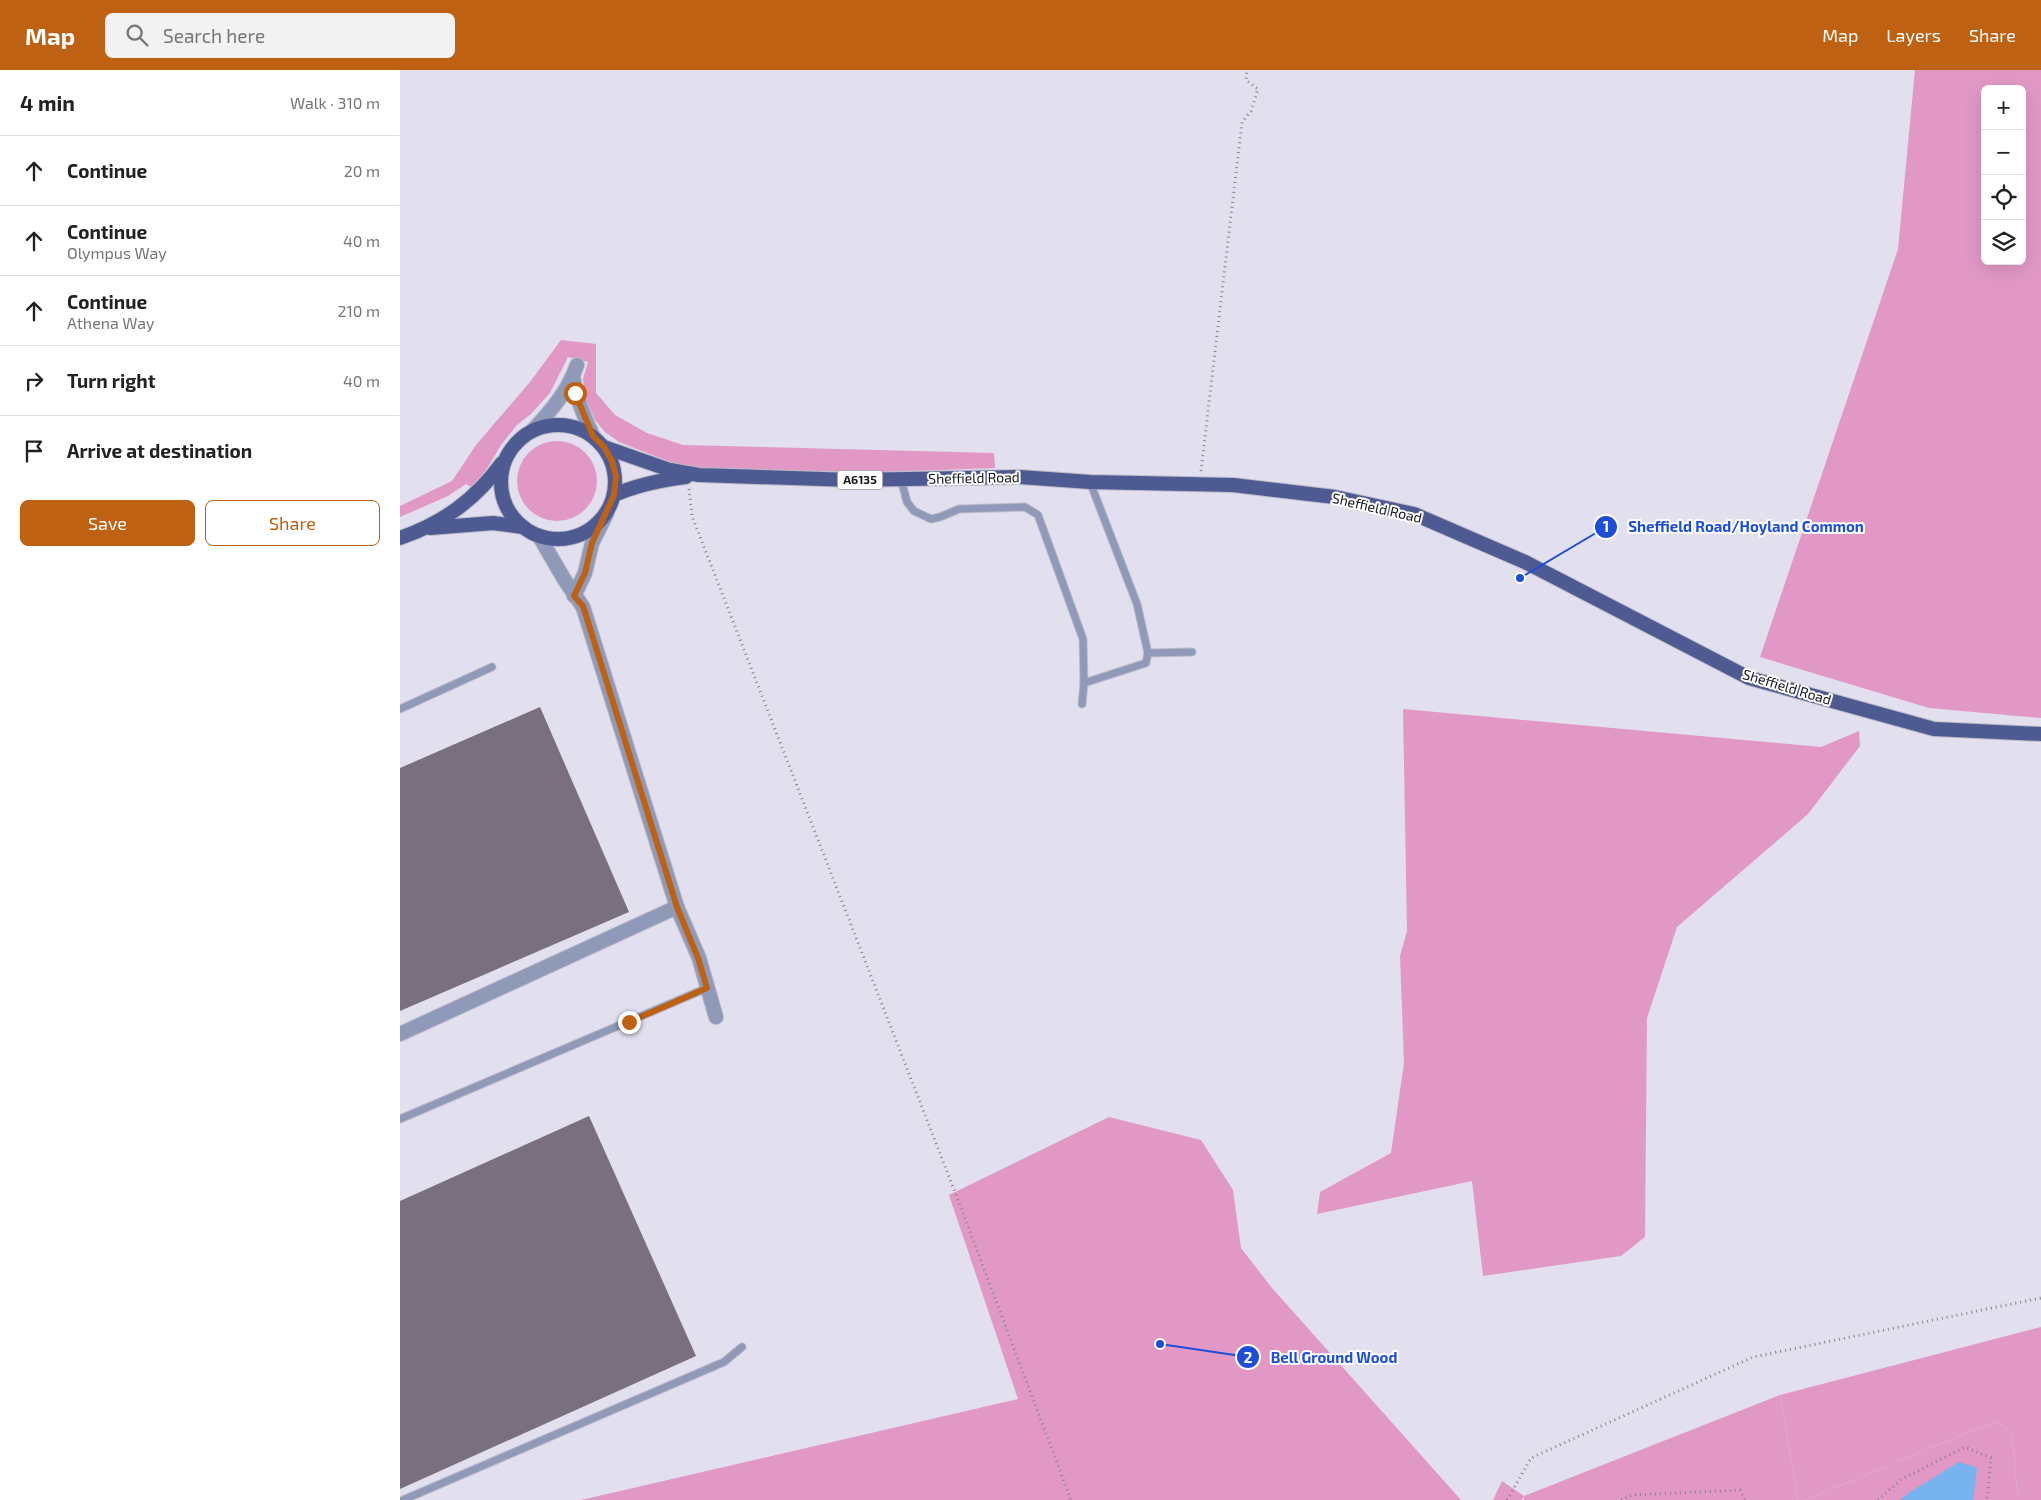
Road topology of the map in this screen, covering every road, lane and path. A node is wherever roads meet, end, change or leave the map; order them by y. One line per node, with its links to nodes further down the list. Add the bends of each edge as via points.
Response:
1 (1247, 70): 9 (path, via 1246,80 1258,89 1251,111 1242,122)
2 (532, 431): 3 (main road, A6135, via 547,425 563,424); 3 (street, via 550,412 576,371 575,393); 5 (main road, A6135, via 517,442)
3 (593, 436): 4 (main road, A6135)
4 (604, 447): 6 (main road, Sheffield Road / A6135); 10 (main road, A6135, via 616,476)
5 (506, 458): 12 (main road, A6135, via 501,476 502,495 510,513); 13 (main road, A6135, via 473,497)
6 (694, 476): 7 (main road, Sheffield Road / A6135); 10 (main road, Sheffield Road / A6135, via 660,480); 32 (path, via 692,516)
7 (901, 480): 8 (main road, Sheffield Road / A6135, via 1020,477); 20 (lane, via 910,507 931,519 959,508 1025,507 1038,515 1083,639)
8 (1090, 482): 9 (main road, Sheffield Road / A6135); 18 (lane, via 1137,604)
9 (1199, 484): 23 (main road, Sheffield Road / A6135, via 1335,497 1414,514 1525,562 1749,678 1934,729)
10 (614, 495): 11 (main road, A6135)
11 (607, 513): 14 (main road, A6135, via 594,527 577,536 558,539); 16 (street, via 592,543 585,573)
12 (523, 527): 13 (main road, A6135, via 493,524); 14 (main road, A6135)
13 (427, 528): 15 (main road, A6135)
14 (540, 536): 16 (street)
15 (400, 538)
16 (574, 596): 24 (street, via 583,606)
17 (1192, 652): 18 (lane)
18 (1148, 653): 20 (lane, via 1146,663)
19 (492, 668): 22 (lane)
20 (1084, 682): 21 (lane)
21 (1082, 704)
22 (400, 709)
23 (2041, 734)
24 (677, 907): 25 (street); 27 (street)
25 (707, 988): 26 (street); 28 (lane)
26 (716, 1017)
27 (400, 1034)
28 (400, 1118)
29 (2041, 1298): 33 (path, via 1753,1357 1531,1458)
30 (742, 1347): 31 (lane, via 724,1362)
31 (403, 1500)
32 (1071, 1500)
33 (1507, 1500)
34 (1621, 1500): 35 (path, via 1632,1495 1740,1490)
35 (1745, 1500)
36 (1878, 1500): 37 (path, via 1902,1478 1965,1447 1991,1458)
37 (1987, 1500)

